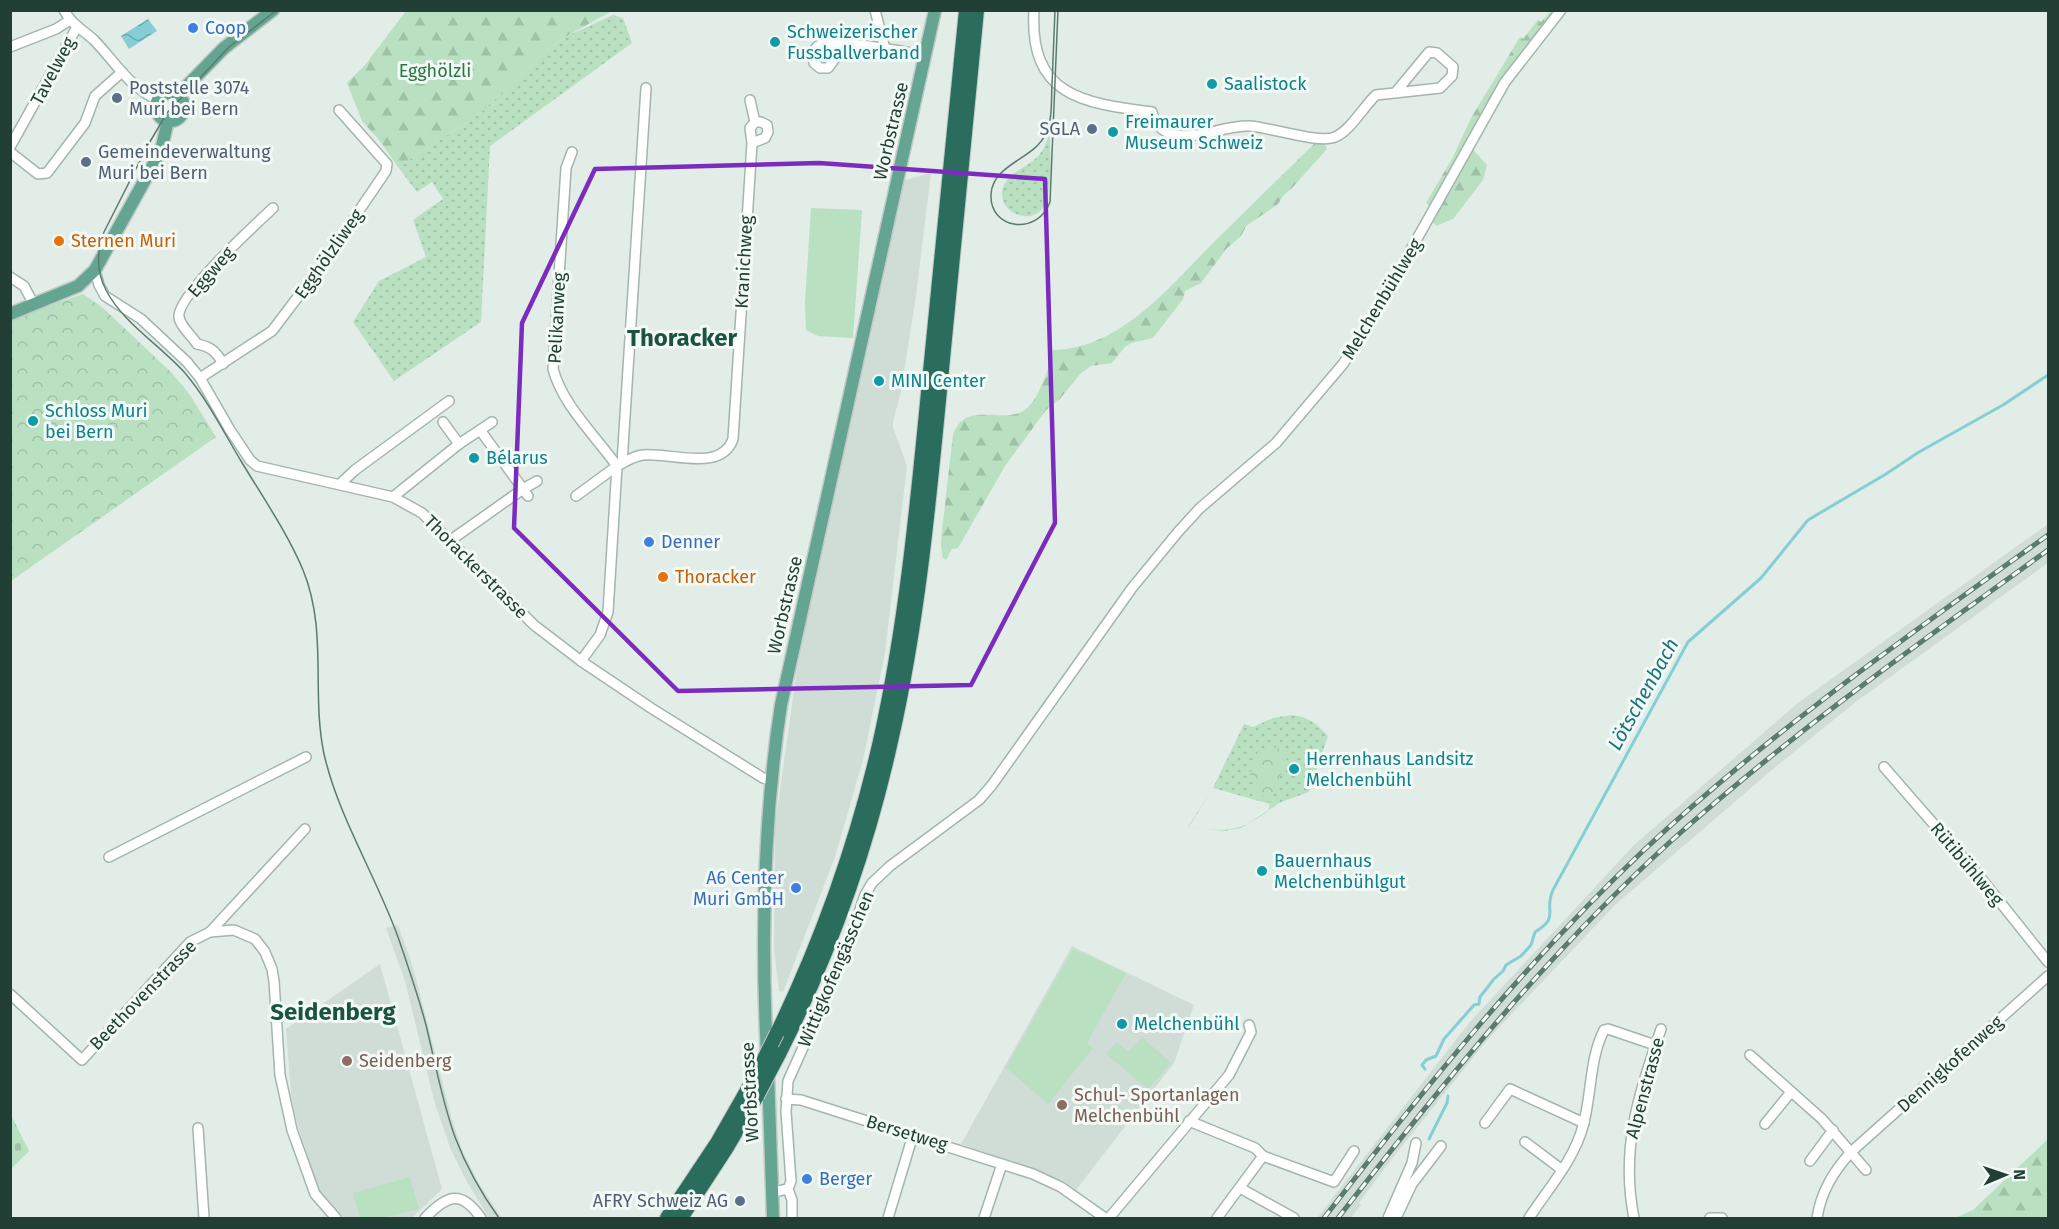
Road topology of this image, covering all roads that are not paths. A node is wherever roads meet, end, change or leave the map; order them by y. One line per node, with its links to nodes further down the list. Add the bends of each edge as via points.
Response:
1 (64, 10): 9 (street)
2 (273, 10): 17 (main road, via 224,48)
3 (875, 10): 12 (street)
4 (935, 10): 13 (main road, Worbstrasse)
5 (966, 10): 87 (highway, bridge, via 915,525 890,692 874,764 848,857 814,950 777,1033 712,1150)
6 (977, 10): 88 (highway, bridge, via 926,526 901,695 882,782 859,860 819,968 757,1096)
7 (1034, 10): 16 (street, via 1037,55 1058,85 1091,101 1152,112 1157,125 1173,134 1192,135 1246,126 1323,140 1334,138 1376,95)
8 (1561, 10): 46 (street, Melchenbühlweg, via 1505,82 1347,359 1276,443 1200,508)
9 (73, 23): 11 (street); 14 (street); 24 (street, Tavelweg)
10 (849, 45): 12 (street)
11 (10, 47)
12 (885, 49): 13 (street)
13 (926, 56): 50 (main road, Worbstrasse, via 790,661)
14 (122, 72): 18 (street, via 137,89); 25 (street, via 95,96 85,123 47,173 38,174)
15 (646, 88): 39 (street)
16 (1395, 93): 16 (street, via 1442,87 1452,76 1453,67 1437,53 1429,52)
17 (178, 95): 18 (main road, via 166,93); 21 (main road, via 184,110 177,119)
18 (158, 100): 21 (main road, via 157,111)
19 (750, 100): 22 (street)
20 (339, 110): 32 (street, Egghölzliweg, via 388,166 345,235 280,323)
21 (168, 120): 28 (main road, via 161,151)
22 (755, 122): 23 (street, Kranichweg, via 750,128); 23 (street, via 767,126 768,132 765,138)
23 (752, 142): 39 (street, Kranichweg, via 731,444 714,458 641,455)
24 (10, 147)
25 (10, 152)
26 (572, 152): 39 (street, Pelikanweg, via 566,168 553,369 557,386 568,402)
27 (273, 208): 32 (street, Eggweg, via 207,273 179,311 181,323 197,344 211,347)
28 (95, 270): 30 (main road, via 78,286); 33 (street, Thorackerstrasse, via 105,296 141,319)
29 (10, 277): 30 (street, via 24,286)
30 (33, 303): 31 (main road)
31 (10, 314)
32 (223, 364): 33 (street, Egghölzliweg)
33 (200, 378): 41 (street, Thorackerstrasse, via 230,430 257,466)
34 (449, 401): 41 (street)
35 (442, 422): 38 (street)
36 (492, 422): 37 (street)
37 (480, 430): 38 (street); 42 (street)
38 (459, 444): 43 (street)
39 (619, 464): 44 (street); 47 (street, via 608,612 600,635)
40 (537, 481): 42 (street)
41 (340, 484): 43 (street, Thorackerstrasse)
42 (526, 492): 45 (street)
43 (393, 496): 45 (street, Thorackerstrasse, via 422,513)
44 (576, 496)
45 (451, 540): 47 (street, Thorackerstrasse, via 520,614)
46 (1116, 610): 62 (street, Wittigkofengässchen, via 979,800 872,883 841,964 788,1081)
47 (581, 661): 50 (street, Thorackerstrasse)
48 (306, 757): 52 (street)
49 (1884, 767): 54 (street, Rütibühlweg)
50 (771, 780): 82 (main road, Worbstrasse, via 763,930)
51 (305, 829): 53 (street)
52 (109, 857)
53 (210, 932): 56 (street, Beethovenstrasse, via 185,947 82,1060); 84 (street, Beethovenstrasse, via 244,933 258,942 269,960 280,1075 292,1130 315,1194)
54 (2049, 962)
55 (2049, 976): 74 (street, Dennigkofenweg)
56 (10, 994)
57 (1250, 1024): 63 (street, via 1251,1032 1229,1075)
58 (1661, 1029): 59 (street, Alpenstrasse)
59 (1655, 1045): 65 (street, via 1604,1030 1594,1059); 99 (street, Alpenstrasse, via 1634,1119 1628,1158)
60 (1750, 1055): 61 (street)
61 (1791, 1092): 66 (street); 68 (street)
62 (786, 1098): 69 (street, Bersetweg); 81 (street)
63 (1189, 1121): 75 (street, via 1255,1148); 93 (street)
64 (1485, 1123): 65 (street, via 1510,1089)
65 (1584, 1123): 78 (street, via 1577,1146)
66 (1765, 1124)
67 (198, 1128): 83 (street)
68 (1833, 1130): 74 (street); 76 (street)
69 (913, 1135): 77 (street, Bersetweg); 91 (street)
70 (1526, 1142): 78 (street)
71 (1416, 1143): 96 (street, via 1412,1163)
72 (1440, 1146): 97 (street, via 1412,1184)
73 (1354, 1151): 75 (street, via 1334,1182)
74 (1851, 1152): 79 (street); 102 (street, Dennigkofenweg, via 1828,1182)
75 (1263, 1156): 80 (street)
76 (1810, 1161)
77 (1002, 1164): 92 (street); 93 (street, Bersetweg, via 1061,1186)
78 (1561, 1169): 98 (street)
79 (1866, 1170)
80 (1240, 1188): 94 (street); 95 (street)
81 (788, 1189): 82 (street); 90 (street)
82 (772, 1192): 89 (main road, Worbstrasse)
83 (204, 1218)
84 (336, 1218)
85 (425, 1218): 86 (street, via 450,1199 462,1199)
86 (481, 1218)
87 (667, 1218)
88 (681, 1218)
89 (773, 1218)
90 (792, 1218)
91 (888, 1218)
92 (984, 1218)
93 (1107, 1218)
94 (1217, 1218)
95 (1294, 1218)
96 (1388, 1218)
97 (1396, 1218)
98 (1529, 1218)
99 (1634, 1218)
100 (1710, 1218): 101 (street)
101 (1722, 1218)
102 (1817, 1218)

